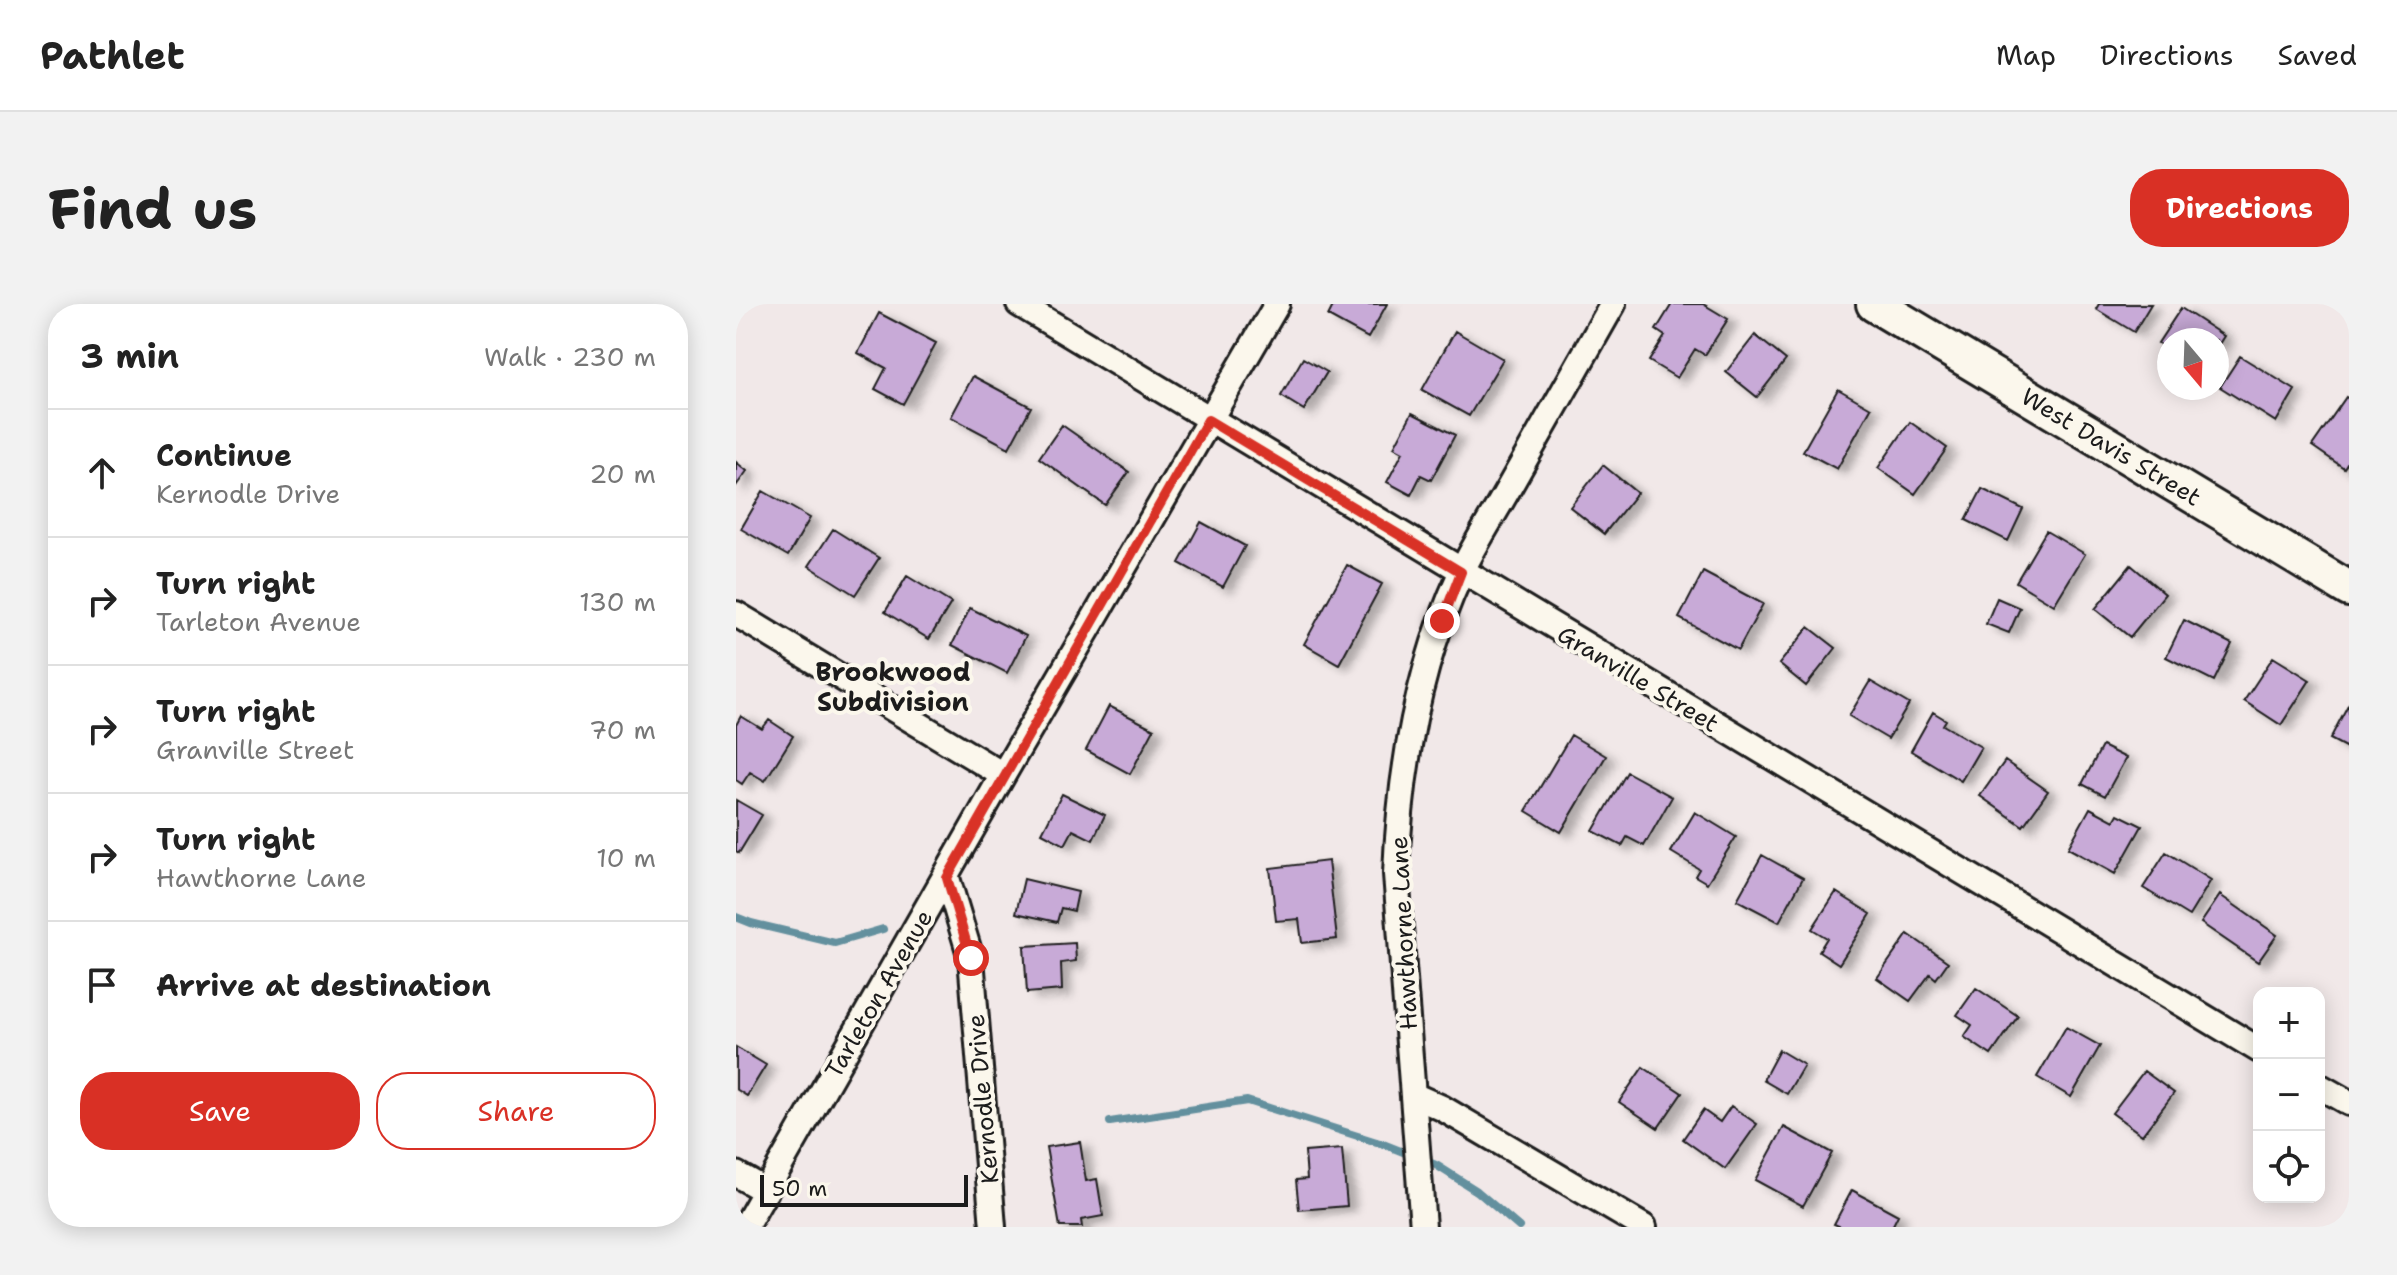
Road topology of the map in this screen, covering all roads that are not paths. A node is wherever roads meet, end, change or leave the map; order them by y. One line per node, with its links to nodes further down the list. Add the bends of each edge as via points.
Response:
1 (1019, 304): 5 (street, Granville Street)
2 (1277, 304): 5 (street, Tarleton Avenue)
3 (1613, 304): 6 (street, Hawthorne Lane)
4 (1874, 304): 7 (street, West Davis Street)
5 (1208, 420): 6 (street, Granville Street); 9 (street, Tarleton Avenue)
6 (1461, 572): 11 (street, Granville Street); 13 (street, Hawthorne Lane, via 1417,697 1398,823 1396,874)
7 (2349, 589)
8 (736, 614): 9 (street)
9 (1003, 775): 10 (street, Tarleton Avenue)
10 (947, 878): 16 (street, Tarleton Avenue); 18 (street, Kernodle Drive, via 971,958)
11 (2253, 1046)
12 (2325, 1089): 14 (street)
13 (1415, 1096): 19 (street, Hawthorne Lane); 20 (street)
14 (2349, 1103)
15 (736, 1174): 16 (street)
16 (766, 1191): 17 (street, Tarleton Avenue)
17 (745, 1227)
18 (993, 1227)
19 (1423, 1227)
20 (1644, 1227)

